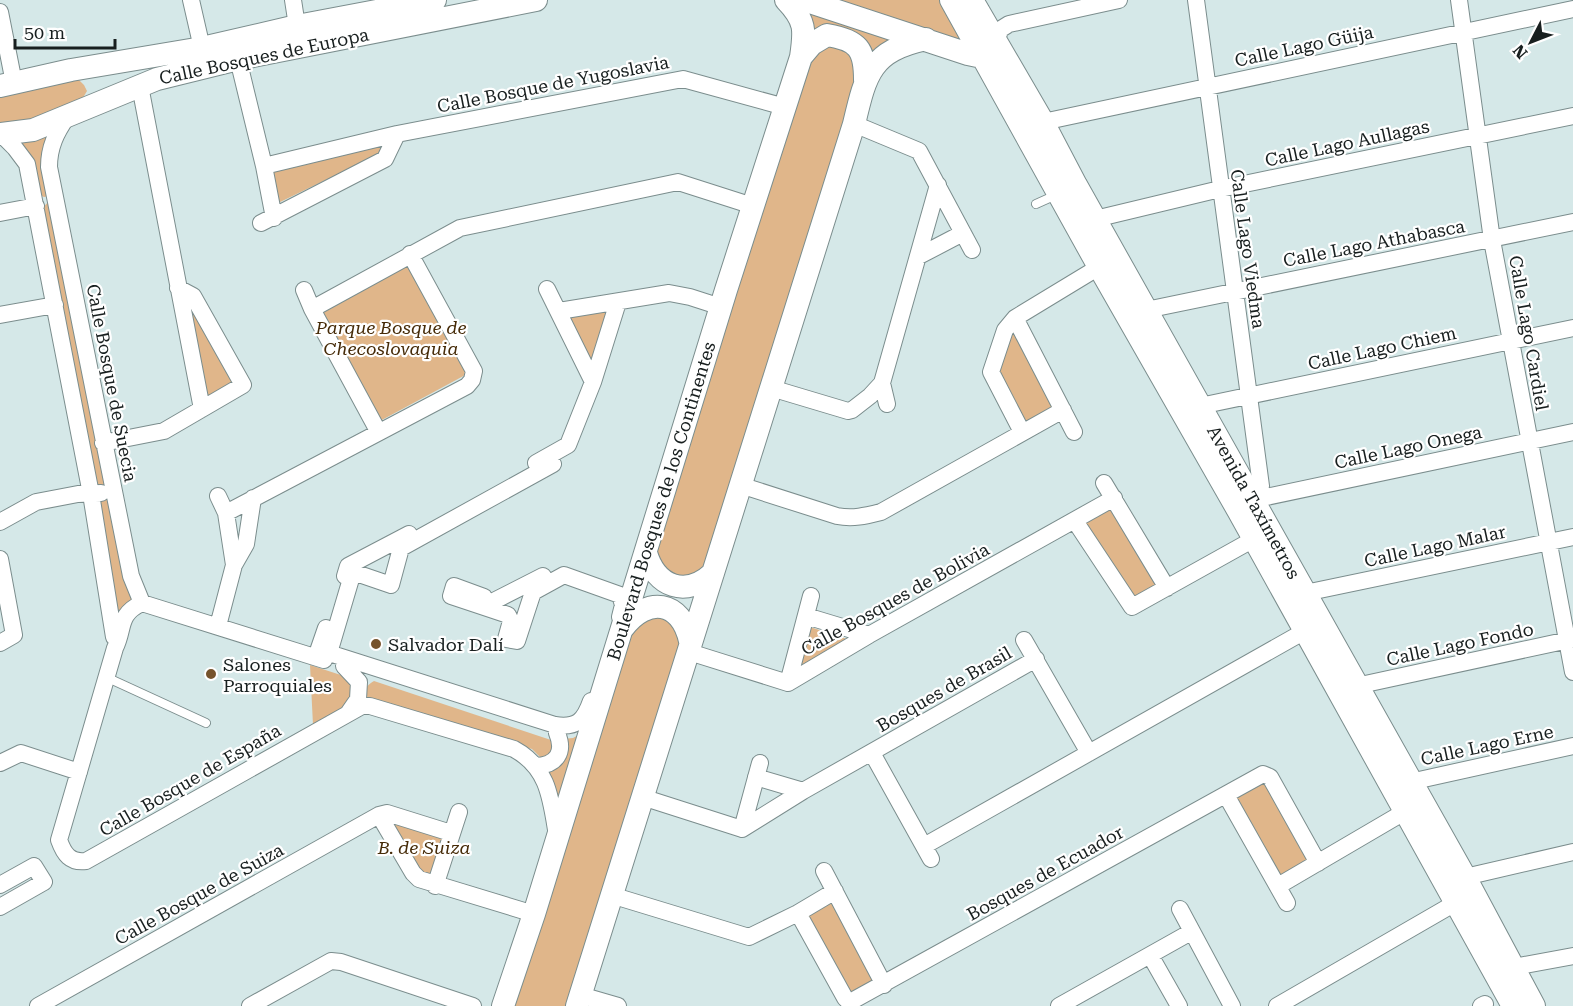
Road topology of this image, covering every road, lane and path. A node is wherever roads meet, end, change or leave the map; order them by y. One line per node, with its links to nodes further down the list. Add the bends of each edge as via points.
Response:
1 (191, 0): 17 (street)
2 (293, 0): 14 (street)
3 (435, 0): 14 (street, Calle Bosques de Europa)
4 (536, 0): 20 (street, Calle Bosques de Europa)
5 (786, 0): 19 (street, Boulevard Bosques de los Continentes, via 802,19)
6 (804, 0): 16 (street)
7 (951, 0): 18 (street, Avenida Taxímetros)
8 (972, 0): 18 (street, Avenida Taxímetros)
9 (1119, 0): 18 (street, via 1009,24 1001,29)
10 (1196, 0): 25 (street, Calle Lago Viedma)
11 (1459, 0): 15 (street, Calle Lago Cardiel)
12 (1573, 9): 15 (street, Calle Lago Güija)
13 (0, 12): 23 (street)
14 (297, 26): 17 (street, Calle Bosques de Europa)
15 (1464, 33): 25 (street, Calle Lago Güija); 33 (street, Calle Lago Cardiel)
16 (926, 39): 18 (street); 22 (street, via 891,50)
17 (202, 48): 21 (street, Calle Bosques de Europa)
18 (988, 50): 29 (street, Avenida Taxímetros); 36 (street, Avenida Taxímetros)
19 (801, 57): 22 (street, via 827,35 846,38 860,49); 26 (street, Boulevard Bosques de los Continentes)
20 (238, 59): 24 (street, Calle Bosques de Europa); 34 (street)
21 (71, 70): 23 (street, Calle Bosques de Europa); 27 (street, via 92,83 93,92 92,99)
22 (865, 80): 30 (street)
23 (7, 85)
24 (140, 86): 27 (street, Calle Bosques de Europa); 50 (street)
25 (1208, 86): 29 (street, Calle Lago Güija); 37 (street, Calle Lago Viedma)
26 (785, 107): 32 (street, Calle Bosque de Yugoslavia, via 684,78); 40 (street, Boulevard Bosques de los Continentes)
27 (75, 114): 31 (street, Calle Bosques de Europa, via 33,130); 78 (street, Calle Bosque de Suecia, via 53,140 49,167)
28 (1573, 116): 33 (street, Calle Lago Aullagas)
29 (1043, 122): 36 (street, Avenida Taxímetros)
30 (854, 124): 35 (street, via 917,150); 67 (street)
31 (0, 134): 39 (street, via 27,165)
32 (397, 134): 34 (street, Calle Bosque de Yugoslavia); 34 (street, via 385,159 267,220)
33 (1479, 136): 37 (street, Calle Lago Aullagas); 45 (street, Calle Lago Cardiel)
34 (264, 166)
35 (938, 185): 44 (street); 48 (street)
36 (1067, 189): 38 (lane); 42 (street, Avenida Taxímetros); 49 (street, Avenida Taxímetros)
37 (1220, 189): 42 (street, Calle Lago Aullagas); 53 (street, Calle Lago Viedma)
38 (1036, 204)
39 (36, 206): 41 (street); 55 (street)
40 (753, 207): 47 (street, via 678,182 460,228); 56 (street, Boulevard Bosques de los Continentes)
41 (0, 213)
42 (1095, 219): 58 (street, Avenida Taxímetros)
43 (1573, 222): 45 (street, Calle Lago Athabasca)
44 (963, 233): 46 (street); 48 (street)
45 (1492, 240): 53 (street, Calle Lago Athabasca); 63 (street, Calle Lago Cardiel)
46 (972, 250)
47 (410, 254): 57 (street); 73 (street, via 474,371 467,386)
48 (919, 256): 66 (street)
49 (1099, 267): 61 (street); 64 (street, Avenida Taxímetros)
50 (178, 288): 71 (street); 71 (street, via 193,296 243,385)
51 (547, 289): 59 (street)
52 (304, 290): 57 (street)
53 (1234, 291): 58 (street, Calle Lago Athabasca); 68 (street, Calle Lago Viedma)
54 (618, 302): 56 (street, via 669,293); 59 (street); 65 (street)
55 (55, 305): 60 (street); 83 (street)
56 (721, 307): 95 (street, Boulevard Bosques de los Continentes)
57 (312, 309): 73 (street)
58 (1146, 310): 64 (street, Avenida Taxímetros)
59 (559, 312): 65 (street)
60 (0, 315)
61 (1015, 318): 72 (street); 74 (street, via 1005,330 992,372)
62 (1573, 327): 63 (street, Calle Lago Chiem)
63 (1510, 342): 68 (street, Calle Lago Chiem); 77 (street, Calle Lago Cardiel)
64 (1170, 372): 70 (street, Avenida Taxímetros); 92 (street, Avenida Taxímetros)
65 (593, 382): 93 (street, via 568,445)
66 (882, 383): 67 (street, via 848,411); 69 (street)
67 (771, 388): 81 (street)
68 (1248, 396): 70 (street, Calle Lago Chiem); 87 (street, Calle Lago Viedma, via 1261,486)
69 (887, 404)
70 (1200, 406): 87 (street, Avenida Taxímetros)
71 (202, 409): 78 (street, via 164,431)
72 (1064, 410): 74 (street); 75 (street)
73 (378, 431): 85 (street)
74 (1022, 432): 81 (street, via 881,512 862,517 837,516)
75 (1074, 432)
76 (1573, 432): 77 (street, Calle Lago Onega)
77 (1530, 441): 87 (street, Calle Lago Onega); 94 (street, Calle Lago Cardiel)
78 (103, 443): 82 (street, Calle Bosque de Suecia)
79 (553, 464): 106 (street, via 401,548 391,585 353,572 329,653 555,725 567,727 577,723 586,715 615,632 623,605 620,595 564,575 533,591 517,641 506,639 511,621 508,615 451,596 454,586)
80 (1104, 483): 86 (street)
81 (740, 486): 99 (street)
82 (114, 493): 83 (street); 107 (street, Calle Bosque de Suecia, via 131,576)
83 (91, 494): 90 (street, via 36,502); 120 (street)
84 (218, 496): 88 (street)
85 (253, 498): 88 (street); 97 (street, via 246,544)
86 (1114, 498): 89 (street, Calle Bosques de Bolivia); 101 (street)
87 (1252, 500): 104 (street, Avenida Taxímetros)
88 (226, 513): 97 (street)
89 (1075, 521): 101 (street, via 1130,606); 114 (street, Calle Bosques de Bolivia)
90 (0, 522)
91 (1573, 537): 94 (street, Calle Lago Malar)
92 (1254, 539): 101 (street); 113 (street, Avenida Taxímetros)
93 (395, 542): 98 (street); 98 (street, via 386,578)
94 (1548, 543): 104 (street, Calle Lago Malar); 118 (street, Calle Lago Cardiel)
95 (646, 553): 99 (street, via 653,571 670,584 692,587); 102 (street, Boulevard Bosques de los Continentes)
96 (0, 559): 116 (street)
97 (234, 565): 111 (street)
98 (348, 566): 121 (street)
99 (713, 573): 119 (street)
100 (530, 583): 102 (street, via 563,567); 106 (street); 108 (street)
101 (1167, 588)
102 (633, 592): 112 (street, Boulevard Bosques de los Continentes)
103 (458, 593): 106 (street)
104 (1305, 593): 127 (street, Avenida Taxímetros)
105 (811, 596): 109 (street)
106 (487, 600): 108 (street)
107 (142, 603): 111 (street); 120 (street, via 122,621)
108 (520, 615): 115 (street)
109 (806, 616): 114 (street); 126 (street)
110 (0, 621): 116 (street)
111 (218, 626): 121 (street)
112 (620, 631): 119 (street, via 644,609 662,607 676,613 685,624); 128 (street, Boulevard Bosques de los Continentes)
113 (1305, 631): 134 (street, Bosques de Brasil); 142 (street, Avenida Taxímetros)
114 (869, 634): 126 (street, Calle Bosques de Bolivia)
115 (514, 635)
116 (7, 639)
117 (1024, 640): 122 (street)
118 (1570, 640): 124 (street, Calle Lago Cardiel); 127 (street, Calle Lago Fondo)
119 (688, 646): 126 (street); 141 (street)
120 (115, 648): 125 (street)
121 (316, 657): 123 (street)
122 (1036, 659): 133 (street, Bosques de Brasil); 134 (street, Bosques de Brasil)
123 (344, 666): 129 (street, via 359,682 358,699); 131 (street)
124 (1573, 672)
125 (108, 678): 130 (lane); 137 (street)
126 (788, 682)
127 (1356, 686): 138 (street, Avenida Taxímetros)
128 (596, 712): 131 (street, via 569,734); 147 (street, Boulevard Bosques de los Continentes)
129 (348, 713): 136 (street, Calle Bosque de España, via 362,706 379,708 514,749); 137 (street, Calle Bosque de España, via 78,862 63,852 59,840)
130 (206, 723)
131 (557, 733): 136 (street, via 560,750 554,762)
132 (1573, 746): 138 (street, Calle Lago Erne)
133 (872, 753): 134 (street, Bosques de Brasil, via 927,853); 139 (street, Bosques de Brasil)
134 (1089, 753)
135 (0, 763): 137 (street, via 21,753)
136 (536, 766): 147 (street, Calle Bosque de España, via 551,796)
137 (79, 772)
138 (1410, 782): 151 (street, Avenida Taxímetros)
139 (803, 791): 145 (street, Bosques de Brasil); 145 (street, via 758,770)
140 (1226, 795): 149 (street, Bosques de Ecuador, via 1261,774 1268,775); 154 (street); 167 (street, Bosques de Ecuador)
141 (642, 797): 145 (street); 156 (street)
142 (1406, 811): 149 (street); 157 (street, Avenida Taxímetros)
143 (459, 812): 146 (street)
144 (379, 816): 146 (street, via 387,813); 153 (street, via 416,877); 169 (street, Calle Bosque de Suiza)
145 (742, 829)
146 (451, 833): 153 (street)
147 (557, 837): 162 (street, Boulevard Bosques de los Continentes)
148 (1573, 852): 151 (street)
149 (1318, 862): 154 (street)
150 (824, 871): 155 (street)
151 (1465, 877): 166 (street, Avenida Taxímetros)
152 (0, 885): 159 (street, via 34,866 44,882)
153 (435, 885): 162 (street)
154 (1278, 886): 158 (street)
155 (835, 891): 161 (street); 167 (street)
156 (611, 895): 161 (street, via 749,937); 168 (street)
157 (1457, 902): 177 (street); 178 (street, Avenida Taxímetros)
158 (1287, 903)
159 (0, 907)
160 (1180, 909): 163 (street)
161 (798, 913): 167 (street, Bosques de Ecuador, via 848,1001)
162 (534, 914): 172 (street, Boulevard Bosques de los Continentes)
163 (1191, 932): 164 (street); 176 (street)
164 (1150, 955): 174 (street); 175 (street)
165 (1573, 956): 166 (street)
166 (1514, 967): 179 (street, Avenida Taxímetros)
167 (884, 985)
168 (578, 1000): 173 (street)
169 (38, 1006)
170 (250, 1006): 171 (street, via 331,961)
171 (473, 1006)
172 (503, 1006)
173 (618, 1006)
174 (1059, 1006)
175 (1179, 1006)
176 (1232, 1006)
177 (1277, 1006)
178 (1513, 1006)
179 (1534, 1006)

